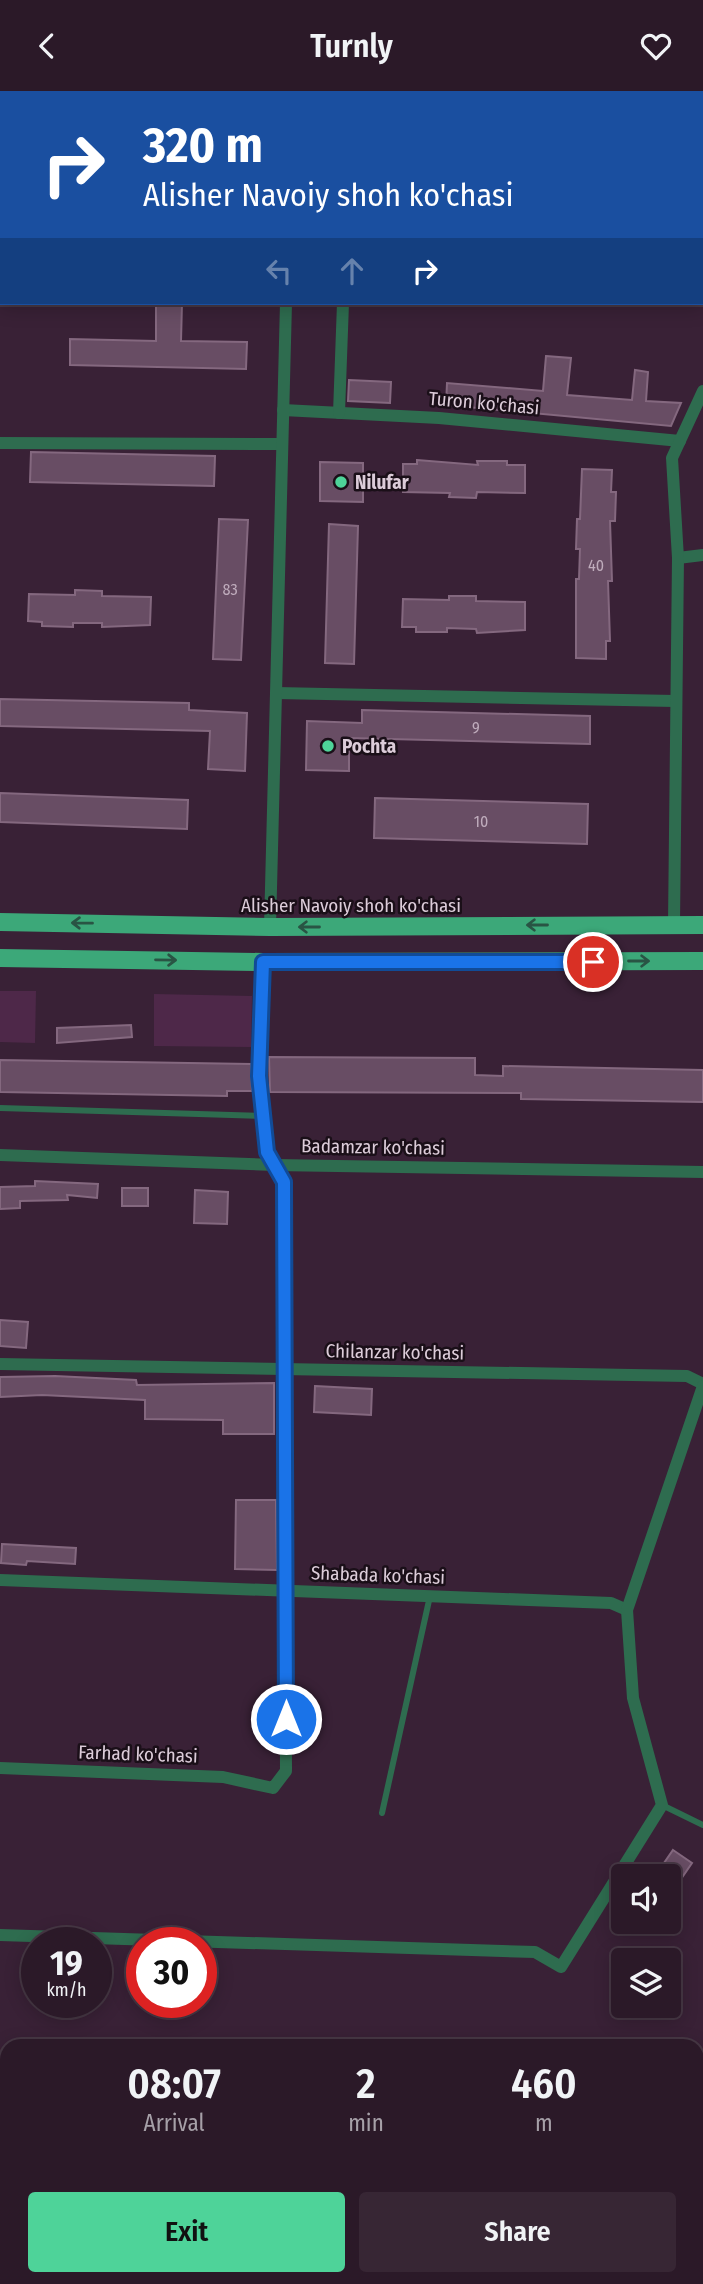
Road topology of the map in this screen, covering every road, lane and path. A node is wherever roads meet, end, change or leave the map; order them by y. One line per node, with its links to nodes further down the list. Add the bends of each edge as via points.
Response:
1 (286, 305): 4 (street)
2 (343, 305): 5 (street)
3 (703, 391): 6 (street)
4 (283, 410): 5 (street, Turon ko'chasi); 8 (street)
5 (339, 413): 6 (street, Turon ko'chasi)
6 (680, 441): 10 (street, via 673,458)
7 (0, 443): 8 (street)
8 (282, 444): 11 (street)
9 (703, 555): 10 (street)
10 (678, 558): 12 (street)
11 (276, 693): 12 (street); 16 (street)
12 (675, 701): 14 (street)
13 (0, 922): 16 (main road, Alisher Navoiy shoh ko'chasi, one-way to 13)
14 (674, 924): 15 (main road, Alisher Navoiy shoh ko'chasi); 16 (main road, Alisher Navoiy shoh ko'chasi, one-way to 16)
15 (703, 925)
16 (270, 927)
17 (0, 958): 19 (main road, one-way to 19)
18 (703, 961): 19 (main road, one-way to 18)
19 (263, 962): 21 (street, via 259,1076)
20 (0, 1108): 21 (lane)
21 (263, 1116): 23 (street, via 267,1152)
22 (0, 1155): 23 (street, Badamzar ko'chasi)
23 (274, 1165): 24 (street, Badamzar ko'chasi); 26 (street, via 284,1182)
24 (703, 1173)
25 (0, 1364): 26 (street, Chilanzar ko'chasi)
26 (286, 1369): 27 (street, Chilanzar ko'chasi, via 687,1376); 29 (street)
27 (703, 1385): 31 (street)
28 (0, 1580): 29 (street, Shabada ko'chasi)
29 (286, 1590): 30 (street, Shabada ko'chasi); 32 (street, Farhad ko'chasi, via 286,1771 273,1788 223,1777)
30 (430, 1596): 31 (street, Shabada ko'chasi, via 611,1602); 34 (lane)
31 (627, 1610): 33 (street, via 633,1698)
32 (0, 1768)
33 (662, 1805): 35 (lane); 36 (street, via 561,1967 535,1952)
34 (382, 1813)
35 (703, 1825)
36 (0, 1935)

